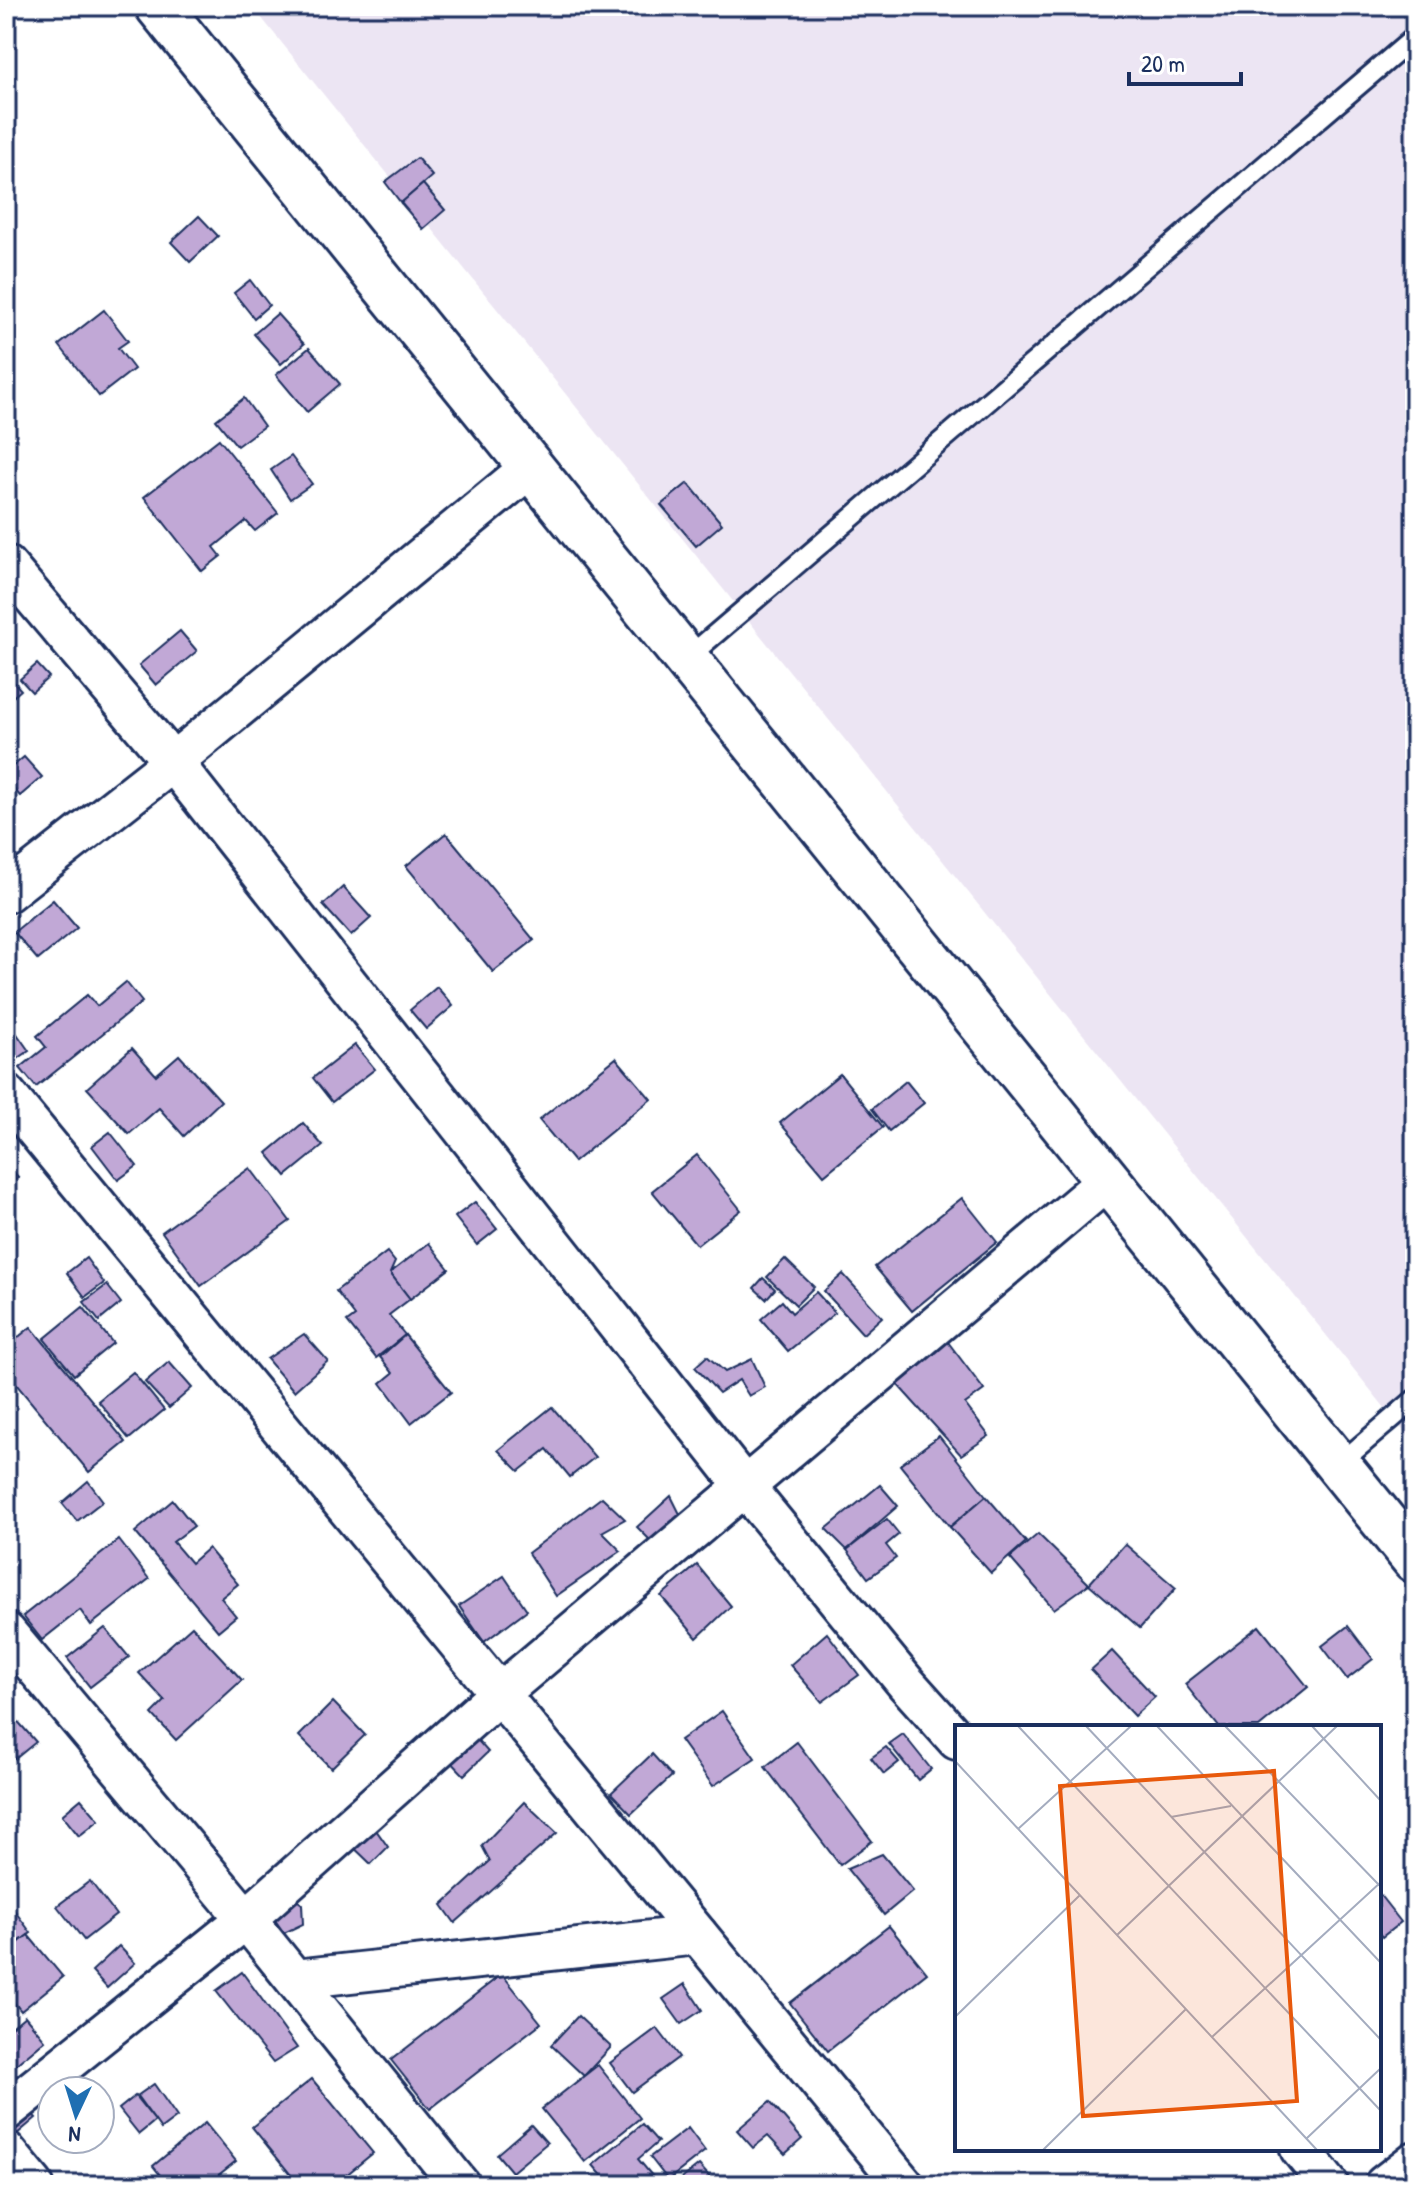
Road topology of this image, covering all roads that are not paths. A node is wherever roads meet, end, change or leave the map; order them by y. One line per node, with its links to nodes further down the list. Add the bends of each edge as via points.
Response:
1 (158, 6): 3 (street)
2 (1415, 37): 5 (lane)
3 (531, 467): 5 (street); 6 (street)
4 (6, 565): 6 (street)
5 (686, 659): 9 (street)
6 (173, 762): 7 (street); 12 (street)
7 (6, 893)
8 (6, 1094): 15 (street)
9 (1108, 1180): 11 (street); 12 (street)
10 (1415, 1399): 11 (lane)
11 (1338, 1465): 13 (street)
12 (745, 1487): 15 (street); 16 (street)
13 (1415, 1560)
14 (6, 1632): 17 (street)
15 (499, 1694): 17 (street); 18 (street)
16 (955, 1738)
17 (246, 1919): 19 (street); 20 (street)
18 (698, 1935): 19 (street); 26 (street)
19 (295, 1979): 25 (street)
20 (6, 2111)
21 (6, 2151): 24 (street)
22 (1302, 2151): 27 (street)
23 (1415, 2161): 28 (street)
24 (34, 2185)
25 (460, 2185)
26 (904, 2185)
27 (1329, 2185)
28 (1384, 2185)

